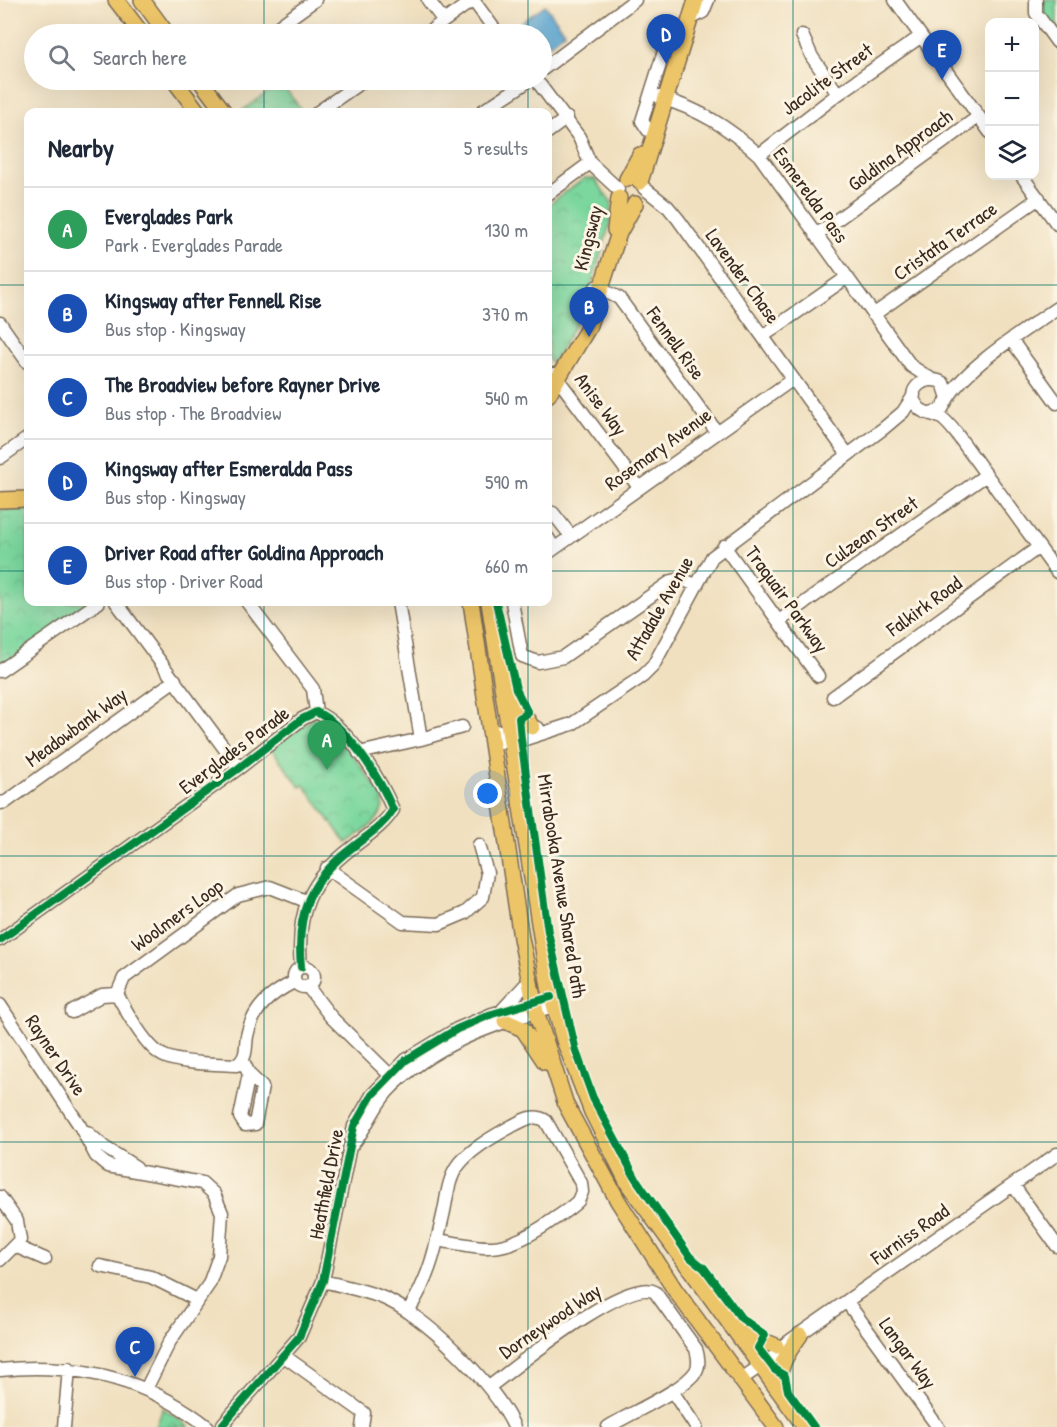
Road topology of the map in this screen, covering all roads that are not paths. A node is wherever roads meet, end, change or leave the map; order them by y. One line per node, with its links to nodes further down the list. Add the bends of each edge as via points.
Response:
1 (116, 0): 14 (main road)
2 (142, 0): 15 (main road)
3 (315, 0): 16 (street)
4 (428, 0): 13 (street)
5 (473, 0): 13 (street); 18 (street)
6 (635, 0): 23 (street)
7 (691, 0): 20 (main road, Kingsway)
8 (696, 0): 12 (main road, Kingsway)
9 (708, 0): 12 (street, Kingsway, via 703,12)
10 (895, 0): 21 (street)
11 (1036, 0): 22 (street, via 1036,14)
12 (690, 19): 30 (main road, Kingsway)
13 (444, 21): 17 (street)
14 (134, 24)
15 (160, 24)
16 (282, 24)
17 (440, 24)
18 (491, 24)
19 (802, 35): 29 (street)
20 (679, 37): 30 (main road, Kingsway); 39 (street, Kingsway, via 666,45 642,121)
21 (920, 37): 29 (street, Jacolite Street); 35 (street)
22 (1057, 42)
23 (552, 61)
24 (182, 90): 31 (main road)
25 (208, 90): 32 (main road)
26 (350, 90): 33 (street)
27 (512, 90): 34 (street)
28 (544, 90): 36 (street)
29 (838, 94): 40 (street, Jacolite Street)
30 (662, 98): 39 (main road, Kingsway); 40 (street, Esmerelda Pass, via 699,111 730,128); 44 (main road, Kingsway)
31 (195, 108)
32 (221, 108)
33 (324, 108)
34 (487, 108)
35 (978, 117): 37 (street); 47 (street, Goldina Approach)
36 (567, 118): 38 (street); 41 (street)
37 (985, 126)
38 (552, 129)
39 (648, 130): 44 (main road, Kingsway)
40 (759, 155): 47 (street, Esmerelda Pass)
41 (590, 163): 43 (street); 44 (street, Lavender Chase)
42 (1025, 180): 45 (street)
43 (552, 191)
44 (631, 191): 49 (main road, Kingsway, via 615,229); 53 (street, Lavender Chase, via 668,207)
45 (1039, 198): 46 (street); 51 (street, Cristata Terrace)
46 (1057, 224)
47 (816, 235): 48 (street, Esmerelda Pass)
48 (846, 278): 51 (street, Esmerelda Pass); 53 (street)
49 (599, 288): 58 (main road, Kingsway); 66 (street, Fennell Rise, via 619,298)
50 (1057, 308): 54 (street)
51 (873, 315): 55 (street, Esmerelda Pass)
52 (0, 323): 56 (street)
53 (763, 336): 59 (street, Lavender Chase)
54 (1012, 341): 57 (street); 63 (street)
55 (901, 352): 60 (street, Esmerelda Pass, via 911,366); 61 (street, Esmerelda Pass)
56 (24, 357)
57 (976, 367): 60 (street); 62 (street, via 957,383)
58 (553, 379): 72 (street, Anise Way)
59 (793, 379): 66 (street, Rosemary Avenue); 69 (street, Lavender Chase)
60 (932, 379): 61 (street, via 922,381); 62 (street, via 946,387)
61 (915, 391): 64 (street, via 916,405); 65 (street, Attadale Avenue, via 903,412)
62 (948, 399): 64 (street, via 942,409); 67 (street, via 948,413)
63 (1057, 403)
64 (930, 413): 65 (street, Attadale Avenue); 67 (street, via 943,418)
65 (884, 428): 69 (street, Attadale Avenue)
66 (716, 431): 72 (street, Rosemary Avenue)
67 (956, 433): 71 (street)
68 (24, 441): 70 (street)
69 (848, 455): 78 (street, Attadale Avenue)
70 (0, 458)
71 (986, 475): 79 (street); 89 (street, Culzean Street)
72 (638, 486): 76 (street, Rosemary Avenue)
73 (24, 499): 74 (main road)
74 (0, 500)
75 (552, 513): 76 (street)
76 (571, 536): 77 (street, Rosemary Avenue)
77 (552, 545)
78 (724, 546): 81 (street, Attadale Avenue, via 712,556); 89 (street, Traquair Parkway)
79 (1039, 547): 80 (street); 94 (street, Falkirk Road)
80 (1057, 572)
81 (696, 585): 88 (street, via 681,579 672,581 563,657 538,662 522,656); 98 (street, Attadale Avenue, via 653,666 643,676 572,724)
82 (93, 606): 91 (street)
83 (119, 606): 93 (street)
84 (250, 606): 95 (street, via 312,689)
85 (399, 606): 101 (street)
86 (472, 606): 100 (main road)
87 (490, 606): 90 (main road)
88 (513, 606)
89 (779, 621): 92 (street, Traquair Parkway)
90 (496, 648): 97 (main road, via 515,702); 99 (main road)
91 (0, 671)
92 (818, 676)
93 (175, 680): 103 (street); 104 (street, Meadowbank Way)
94 (833, 697)
95 (316, 712): 102 (street, Everglades Parade, via 332,719); 103 (street, Everglades Parade)
96 (462, 727): 101 (street)
97 (532, 727): 98 (street, Attadale Avenue); 99 (street, Attadale Avenue)
98 (548, 730): 99 (street, Attadale Avenue)
99 (510, 736): 100 (street, Attadale Avenue); 114 (main road)
100 (491, 738): 110 (main road)
101 (421, 739): 102 (street)
102 (359, 753): 106 (street, Everglades Parade, via 393,810 385,823)
103 (239, 768): 108 (street, Everglades Parade)
104 (0, 804)
105 (479, 845): 106 (street, via 487,873 483,897 465,913 439,924 403,922)
106 (327, 868): 107 (street, Everglades Parade)
107 (306, 901): 109 (street, Everglades Parade, via 299,934); 113 (street, Woolmers Loop, via 270,887 238,895 124,978)
108 (0, 940)
109 (301, 967): 111 (street, via 294,974); 112 (street, via 314,975)
110 (529, 981): 116 (main road); 118 (street)
111 (294, 982): 112 (street); 119 (street, via 271,995 255,1013)
112 (308, 987): 121 (street, via 331,1017)
113 (117, 994): 117 (street, via 102,995); 119 (street, via 131,1020 161,1055 201,1064 237,1065)
114 (552, 1002): 116 (street, Heathfield Drive); 136 (main road, via 592,1112 613,1155)
115 (0, 1005): 133 (street, Rayner Drive, via 80,1126 129,1164 151,1174 202,1183 214,1194 222,1213 219,1256 210,1284)
116 (535, 1006): 118 (street, Heathfield Drive); 122 (main road)
117 (72, 1012)
118 (503, 1016): 121 (street, Heathfield Drive); 122 (main road, via 523,1029)
119 (243, 1061): 120 (street)
120 (249, 1074)
121 (393, 1078): 132 (street, Heathfield Drive, via 352,1145)
122 (558, 1082): 143 (main road, via 566,1105 618,1201 675,1290)
123 (1057, 1154): 124 (street, Furniss Road)
124 (1013, 1185): 128 (street); 134 (street, Furniss Road)
125 (0, 1197): 127 (street, via 17,1221 20,1239)
126 (437, 1240): 126 (street, via 451,1180 467,1155 515,1124 531,1118 546,1121 581,1183 578,1201 524,1239 504,1247); 135 (street, via 422,1291)
127 (15, 1246): 129 (street); 130 (street)
128 (1057, 1246)
129 (45, 1258)
130 (0, 1260)
131 (100, 1266): 133 (street, via 151,1277)
132 (323, 1281): 135 (street, via 381,1297); 139 (street, Heathfield Drive, via 299,1337)
133 (197, 1300): 145 (street, Rayner Drive, via 170,1341)
134 (847, 1302): 137 (street, Furniss Road); 157 (street, Langar Way)
135 (408, 1311): 144 (street)
136 (725, 1318): 138 (main road, via 756,1338); 140 (main road)
137 (800, 1335): 138 (street, Furniss Road); 147 (main road, via 785,1357 777,1379)
138 (780, 1345): 140 (street, Furniss Road)
139 (284, 1356): 148 (street, Heathfield Drive); 151 (street, via 364,1413)
140 (759, 1364): 143 (street, Furniss Road); 147 (main road)
141 (69, 1368): 142 (street); 145 (street, via 115,1377); 149 (street)
142 (0, 1370)
143 (739, 1378): 155 (main road)
144 (489, 1387): 146 (street, Dorneywood Way, via 600,1306 648,1288 696,1349 699,1359 696,1371); 152 (street)
145 (146, 1389): 150 (street)
146 (672, 1391): 153 (street, Dorneywood Way); 154 (street)
147 (782, 1396): 156 (main road)
148 (225, 1425): 150 (street, via 215,1423)
149 (64, 1427)
150 (208, 1427)
151 (362, 1427)
152 (514, 1427)
153 (608, 1427)
154 (696, 1427)
155 (776, 1427)
156 (805, 1427)
157 (938, 1427)

